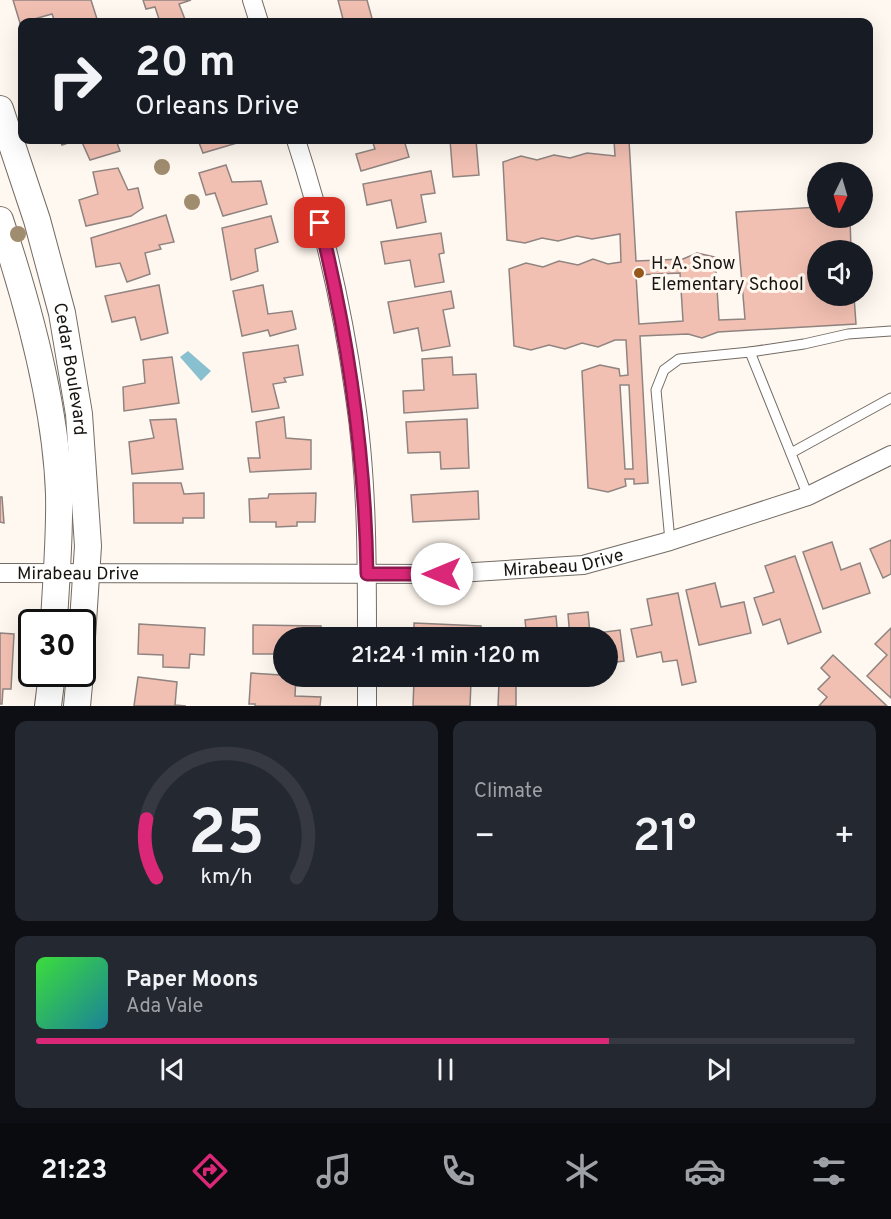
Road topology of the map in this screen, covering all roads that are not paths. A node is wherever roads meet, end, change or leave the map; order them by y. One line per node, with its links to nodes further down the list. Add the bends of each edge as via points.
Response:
1 (252, 0): 2 (street)
2 (258, 18)
3 (0, 109): 15 (street, Cedar Boulevard, via 37,220 62,313 79,414)
4 (297, 144): 16 (street, via 336,288 356,398)
5 (0, 220): 14 (street, Cedar Boulevard, via 30,325 53,434 59,493)
6 (891, 331): 7 (lane, via 848,334)
7 (750, 352): 9 (lane); 12 (lane, via 679,359 664,370 656,390)
8 (891, 398): 9 (lane)
9 (791, 453): 11 (lane)
10 (891, 456): 11 (street, Mirabeau Drive)
11 (808, 496): 12 (street, Mirabeau Drive)
12 (670, 541): 16 (street, Mirabeau Drive, via 583,565 442,574)
13 (0, 573): 14 (street, Mirabeau Drive)
14 (57, 573): 15 (street, Mirabeau Drive); 17 (street, Cedar Boulevard)
15 (87, 573): 16 (street, Mirabeau Drive); 18 (street, Cedar Boulevard)
16 (367, 574): 19 (street)
17 (55, 609)
18 (84, 609)
19 (367, 627)
20 (50, 687): 23 (street)
21 (79, 687): 24 (street)
22 (367, 687): 25 (street)
23 (48, 706)
24 (77, 706)
25 (367, 706)

